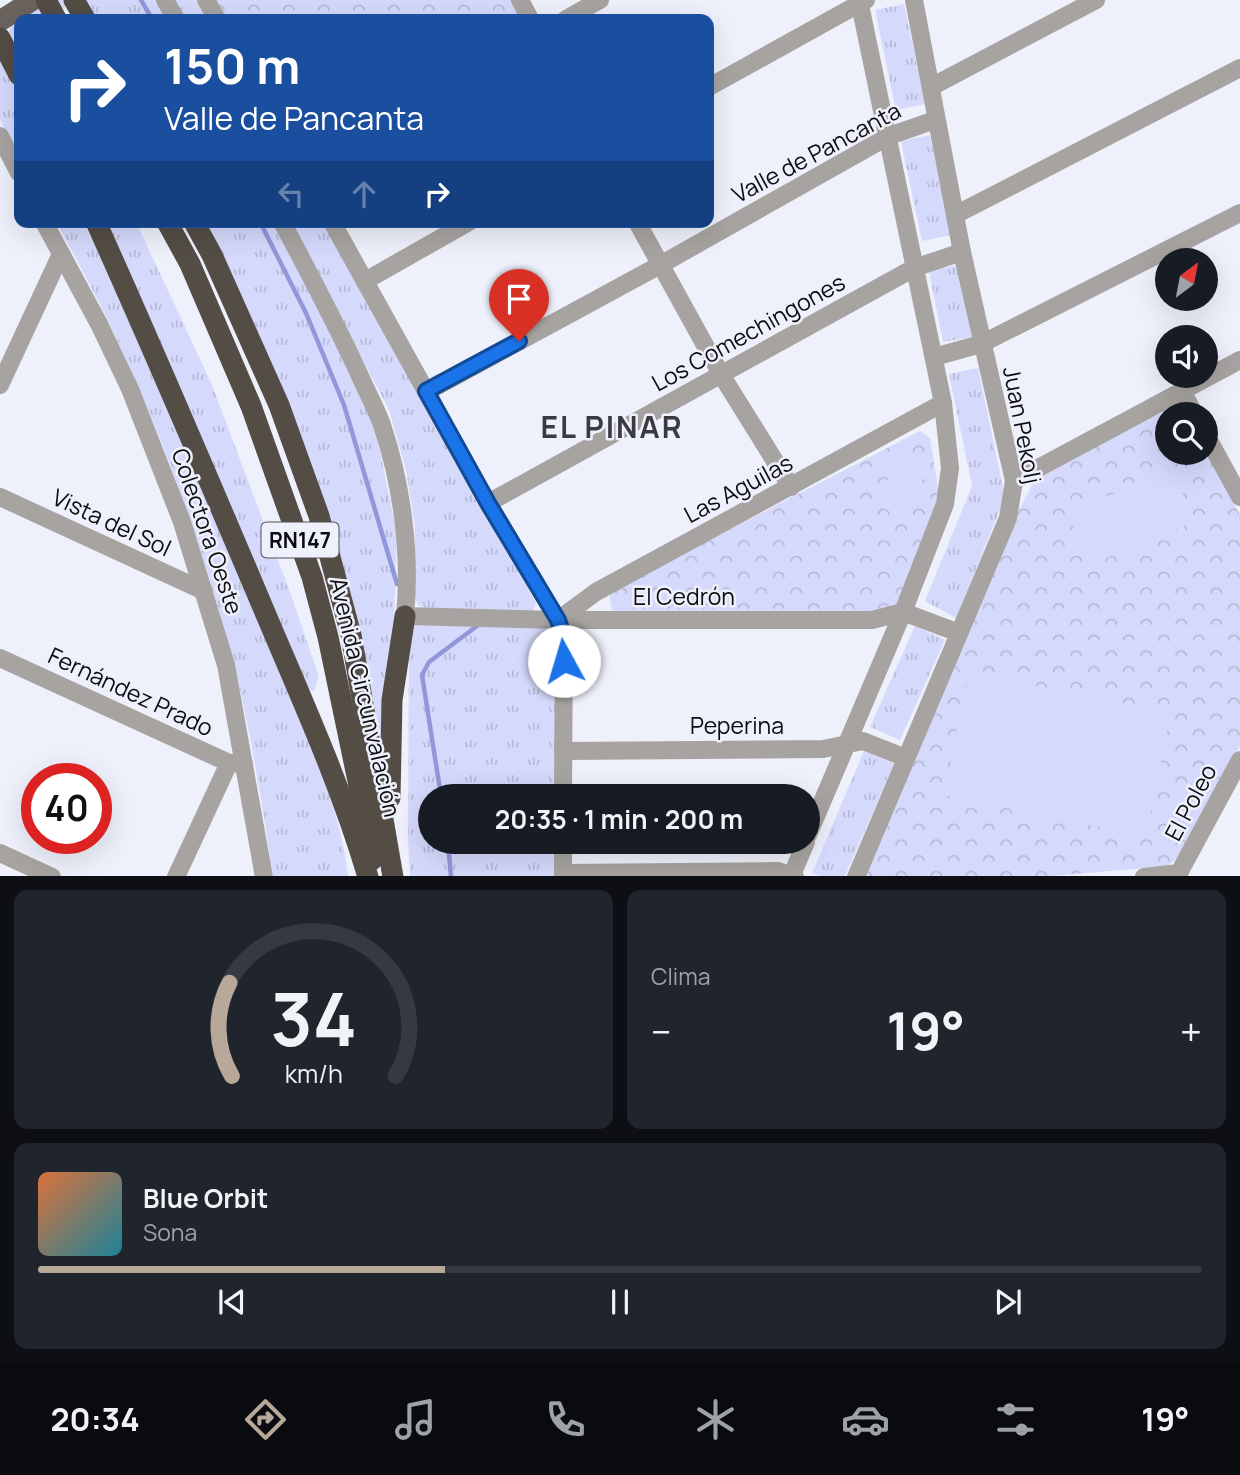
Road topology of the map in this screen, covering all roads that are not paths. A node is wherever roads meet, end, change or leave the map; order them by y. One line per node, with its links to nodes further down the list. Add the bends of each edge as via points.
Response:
1 (33, 0): 7 (main road)
2 (600, 0): 6 (street)
3 (914, 0): 12 (street, Juan Pekolj)
4 (1096, 0): 12 (street)
5 (861, 1): 11 (street); 15 (street)
6 (575, 14)
7 (0, 21)
8 (0, 38): 9 (highway)
9 (14, 65)
10 (1240, 68): 18 (street)
11 (714, 84)
12 (931, 87): 13 (street, Juan Pekolj)
13 (935, 120): 15 (street, Valle de Pancanta); 18 (street, Juan Pekolj)
14 (0, 136): 16 (street)
15 (889, 136): 29 (street, Valle de Pancanta); 30 (street)
16 (14, 163)
17 (1240, 213): 32 (street)
18 (955, 215): 27 (street, Juan Pekolj)
19 (47, 228): 28 (street, Colectora Oeste)
20 (99, 228): 68 (highway, via 305,707)
21 (170, 228): 69 (highway, Avenida Circunvalación / RN147, via 251,406 312,577 369,829)
22 (197, 228): 70 (highway, Avenida Circunvalación / RN147, via 279,405 319,516 351,635)
23 (286, 228): 49 (street, via 381,423 403,522)
24 (335, 228): 31 (street)
25 (458, 228): 31 (street)
26 (640, 228): 29 (street)
27 (962, 252): 30 (street, Los Comechingones); 32 (street, Juan Pekolj)
28 (61, 254): 36 (street); 47 (street, Colectora Oeste, via 130,389)
29 (660, 265): 35 (street); 37 (street, Valle de Pancanta)
30 (914, 268): 33 (street); 35 (street, Los Comechingones)
31 (365, 281): 37 (street)
32 (981, 344): 33 (street); 42 (street, Juan Pekolj)
33 (933, 357): 40 (street)
34 (1240, 360): 38 (street)
35 (722, 376): 43 (street); 46 (street, Los Comechingones)
36 (0, 385)
37 (426, 391): 46 (street)
38 (1182, 391): 39 (street); 42 (street)
39 (1188, 402)
40 (943, 403): 43 (street, Las Aguilas); 48 (street, via 950,484)
41 (1218, 457): 45 (street)
42 (1014, 481): 51 (street, Juan Pekolj, via 1008,518)
43 (791, 487): 50 (street, Las Aguilas, via 596,592)
44 (0, 497): 47 (street, Vista del Sol)
45 (1240, 497)
46 (488, 503): 50 (street)
47 (204, 591): 57 (street, Colectora Oeste, via 226,665)
48 (903, 612): 50 (street, El Cedrón, via 872,620); 51 (street); 53 (street)
49 (405, 616): 50 (street, El Cedrón); 71 (highway, via 390,743)
50 (558, 620): 54 (street, via 564,638)
51 (959, 633): 55 (street, Juan Pekolj)
52 (0, 657): 57 (street, Fernández Prado)
53 (847, 742): 54 (street, Peperina, via 823,749); 55 (street, Peperina, via 863,740); 59 (street)
54 (563, 751): 58 (street)
55 (906, 758): 73 (street, Juan Pekolj)
56 (1240, 760): 64 (street, El Poleo)
57 (236, 763): 66 (street); 67 (street, Colectora Oeste)
58 (563, 784)
59 (820, 806)
60 (0, 853): 65 (street)
61 (564, 854): 63 (street)
62 (801, 854): 72 (street)
63 (564, 875): 72 (street, via 778,871)
64 (1180, 875): 74 (street, El Poleo)
65 (50, 876)
66 (177, 876)
67 (264, 876)
68 (368, 876)
69 (374, 876)
70 (395, 876)
71 (395, 876)
72 (793, 876)
73 (856, 876)
74 (1162, 876)

